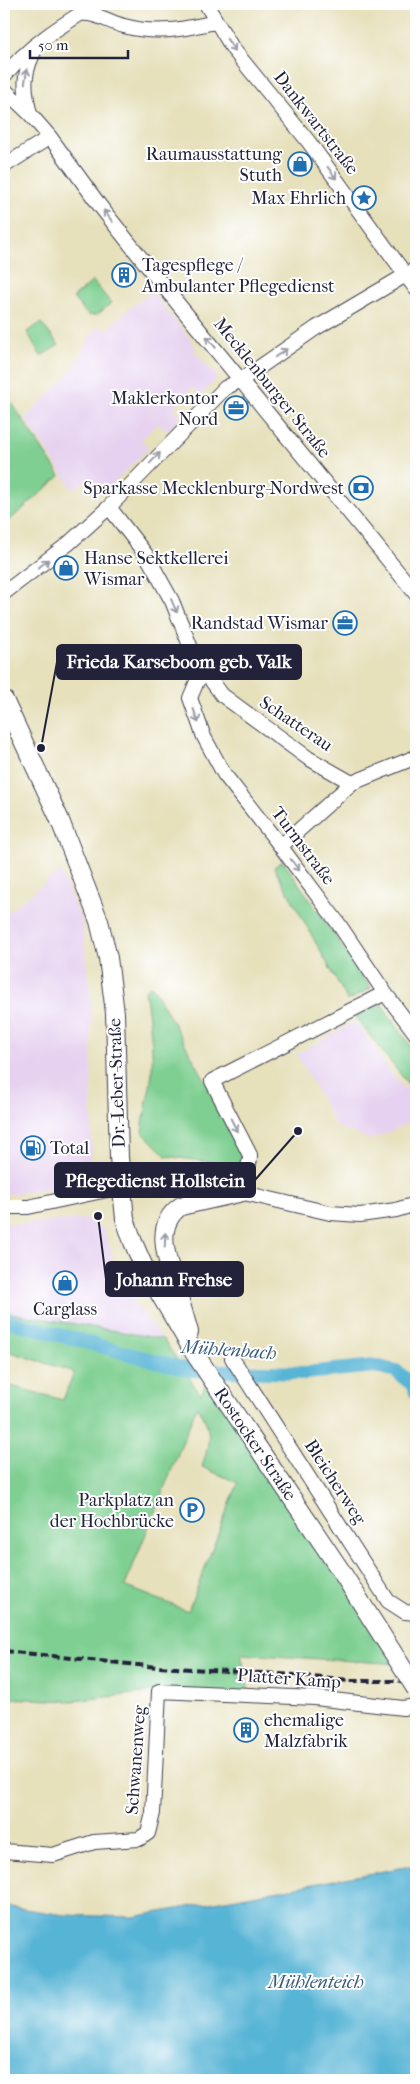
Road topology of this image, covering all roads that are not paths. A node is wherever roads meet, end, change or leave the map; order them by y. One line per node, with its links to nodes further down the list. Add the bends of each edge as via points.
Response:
1 (96, 4): 4 (street)
2 (102, 4): 5 (street, via 102,14)
3 (206, 4): 6 (street, Dankwartstraße)
4 (80, 14): 5 (street, via 94,14); 7 (street)
5 (106, 19): 6 (street, via 156,31 173,31)
6 (216, 22): 13 (street, Dankwartstraße, one-way to 13, via 233,49)
7 (39, 41): 8 (street); 10 (street, one-way to 7, via 24,81)
8 (4, 76)
9 (4, 89): 10 (street, Mecklenburger Straße)
10 (30, 114): 11 (street, Mecklenburger Straße)
11 (50, 137): 12 (street); 15 (street, Mecklenburger Straße, one-way to 11, via 100,206)
12 (4, 166)
13 (411, 272): 14 (street, Dankwartstraße); 15 (street, one-way to 13, via 316,328)
14 (416, 289)
15 (240, 380): 16 (street, one-way to 15, via 225,388); 18 (street, Mecklenburger Straße)
16 (109, 507): 17 (street, one-way to 16, via 68,544); 19 (street, Schatterau, one-way to 19, via 147,556 172,601 195,658)
17 (4, 593)
18 (416, 594)
19 (207, 675): 22 (street, Schatterau, via 222,695 272,733); 23 (street, Turmstraße, one-way to 23, via 198,679 190,698 204,737 224,774)
20 (4, 700): 26 (main road, Dr.-Leber-Straße, via 72,849 104,939 115,1014)
21 (416, 757): 22 (street)
22 (352, 783): 23 (street)
23 (281, 846): 24 (street, Turmstraße, one-way to 24)
24 (385, 993): 25 (street, Turmstraße); 27 (street, one-way to 27, via 212,1081 250,1155)
25 (416, 1034)
26 (121, 1187): 27 (street, via 180,1184); 29 (street, via 28,1207); 30 (main road, Rostocker Straße, via 125,1219 133,1242 160,1296)
27 (235, 1191): 28 (street, via 330,1214 360,1216); 30 (main road, one-way to 27, via 165,1254 166,1227 174,1211 181,1206)
28 (416, 1204)
29 (4, 1207)
30 (195, 1354): 33 (main road, Rostocker Straße, bridge)
31 (232, 1358): 32 (street, Bleicherweg, via 388,1601 405,1612)
32 (416, 1613)
33 (416, 1689)
34 (159, 1690): 35 (street, Platter Kamp, via 315,1698 403,1708); 36 (street, Schwanenweg, via 148,1834 139,1839 94,1842 53,1855)
35 (416, 1706)
36 (4, 1851)

